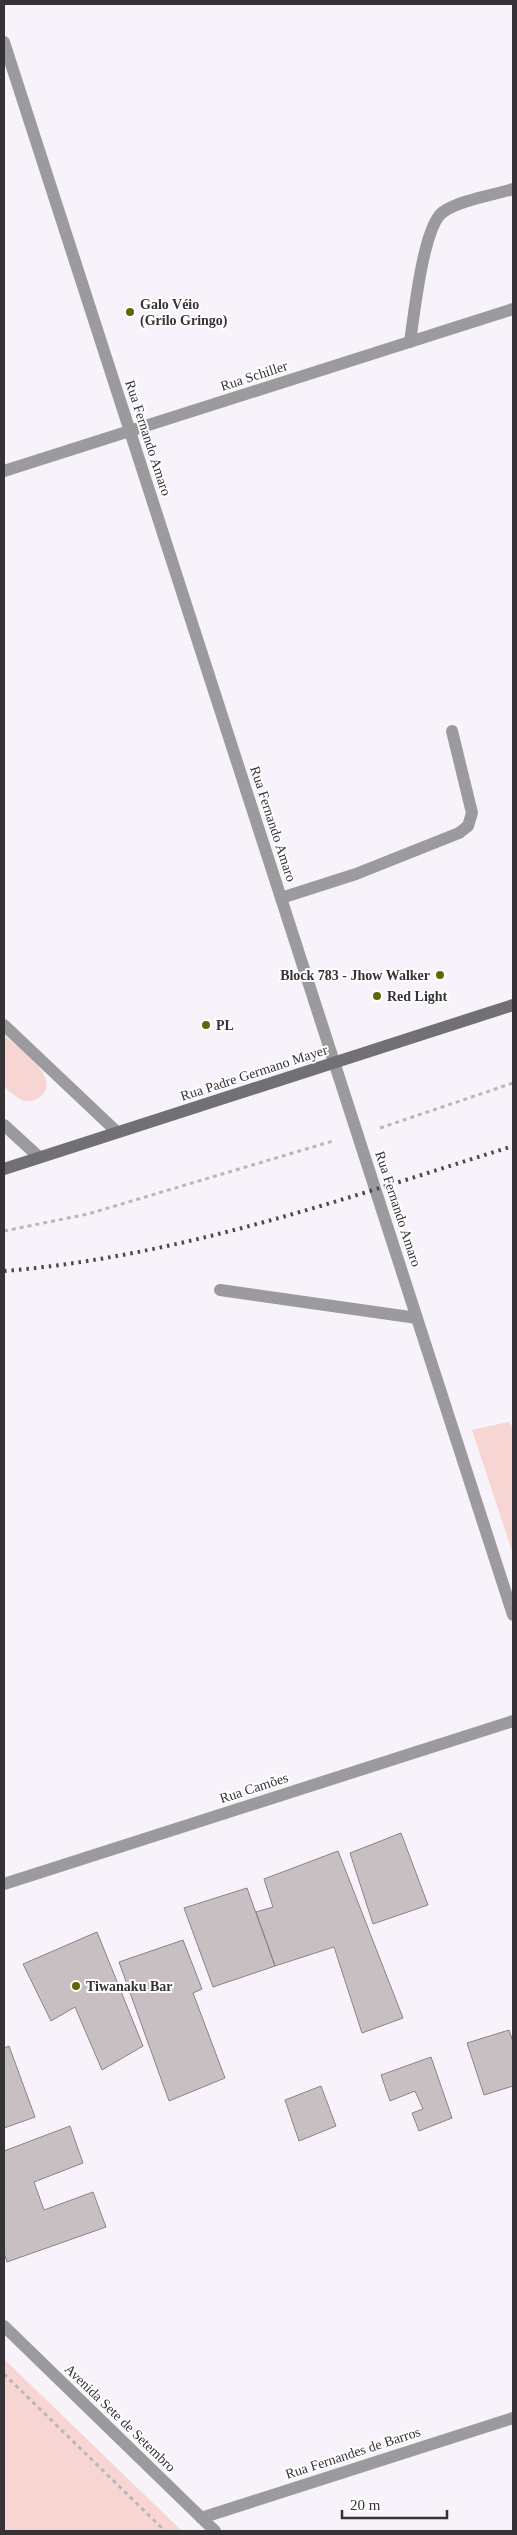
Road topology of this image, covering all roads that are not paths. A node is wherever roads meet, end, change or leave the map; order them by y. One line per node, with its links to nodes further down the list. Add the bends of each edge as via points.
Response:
1 (4, 42): 5 (street, Rua Fernando Amaro)
2 (513, 189): 4 (street, via 442,212 434,223 421,269)
3 (513, 309): 4 (street, Rua Schiller)
4 (410, 342): 5 (street, Rua Schiller)
5 (130, 431): 6 (street, Rua Schiller); 8 (street, Rua Fernando Amaro)
6 (4, 471)
7 (452, 731): 8 (street, via 472,813 468,826 459,833 356,874)
8 (281, 898): 11 (street, Rua Fernando Amaro)
9 (513, 1005): 11 (street, Rua Padre Germano Mayer)
10 (4, 1025): 13 (street)
11 (334, 1063): 13 (street, Rua Padre Germano Mayer); 17 (street, Rua Fernando Amaro)
12 (4, 1125): 14 (street)
13 (117, 1132): 14 (street, Rua Padre Germano Mayer)
14 (39, 1157): 15 (street, Rua Padre Germano Mayer)
15 (4, 1169)
16 (220, 1290): 17 (street)
17 (417, 1318): 18 (street, Rua Fernando Amaro)
18 (513, 1615)
19 (513, 1721): 20 (street, Rua Camões)
20 (4, 1884)
21 (4, 2326): 23 (street, Avenida Sete de Setembro)
22 (513, 2418): 23 (street, Rua Fernandes de Barros)
23 (201, 2518): 24 (street, Avenida Sete de Setembro)
24 (215, 2531)

